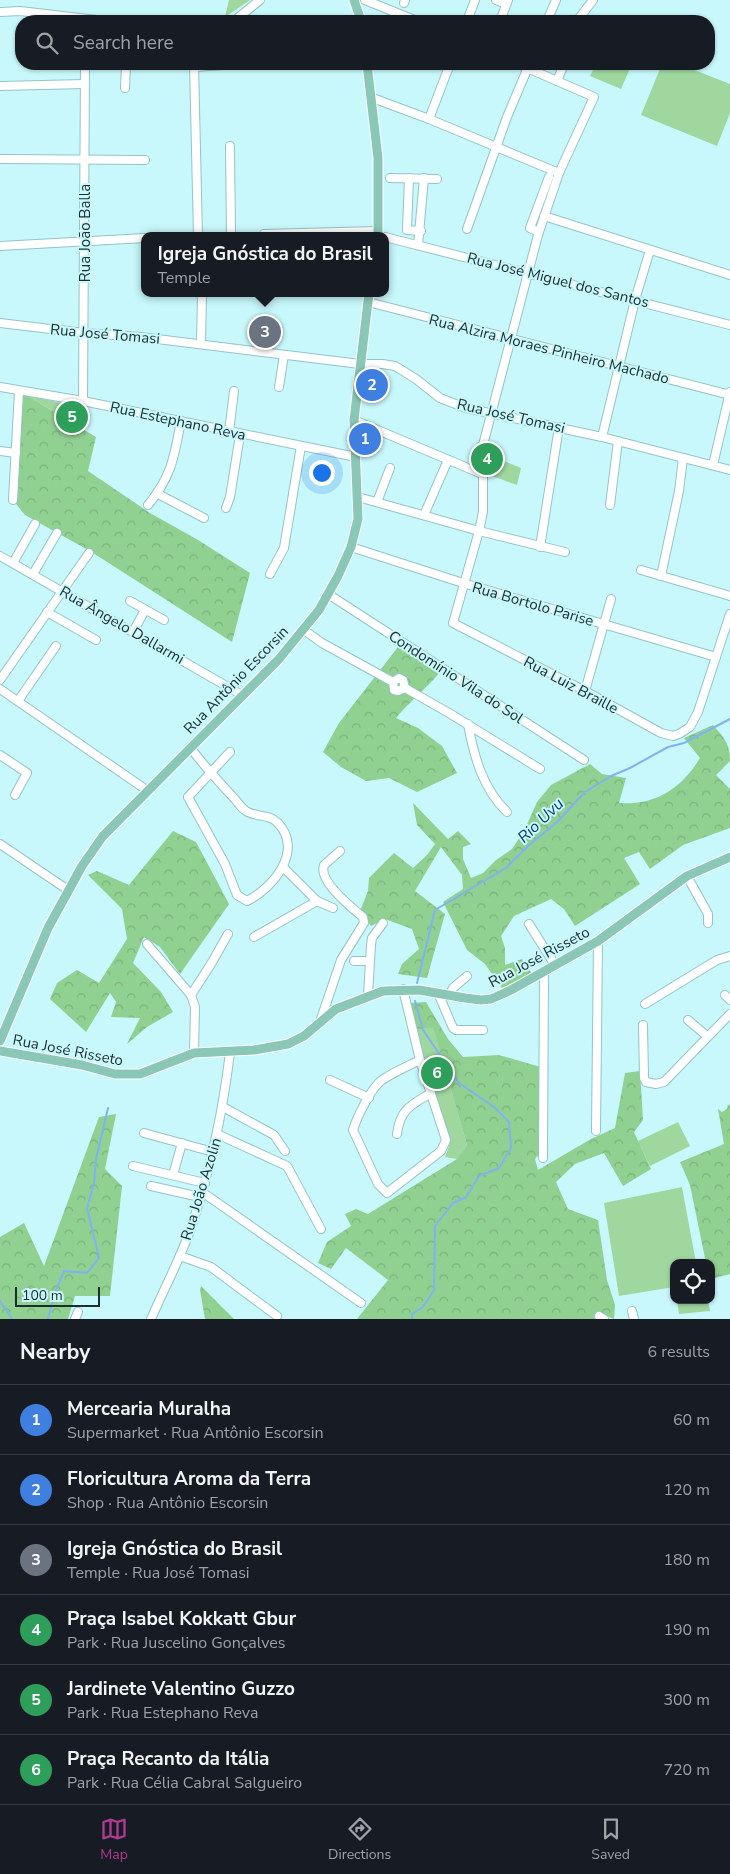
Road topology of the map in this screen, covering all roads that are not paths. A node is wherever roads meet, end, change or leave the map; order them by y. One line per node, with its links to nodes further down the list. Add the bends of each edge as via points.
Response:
1 (260, 0): 11 (street)
2 (354, 0): 12 (main road)
3 (365, 0): 13 (street)
4 (475, 0): 14 (street)
5 (496, 0): 8 (street)
6 (556, 0): 16 (street)
7 (593, 0): 17 (street)
8 (507, 2): 15 (street)
9 (0, 12): 10 (street)
10 (45, 15)
11 (241, 15)
12 (359, 15)
13 (402, 15)
14 (469, 15)
15 (500, 15)
16 (550, 15)
17 (582, 15)
18 (85, 70): 27 (street, Rua João Balla)
19 (126, 70): 29 (street)
20 (194, 70): 46 (street)
21 (368, 70): 30 (main road)
22 (448, 70): 31 (street)
23 (526, 70): 33 (street)
24 (536, 70): 26 (street)
25 (562, 70): 26 (street)
26 (557, 81): 37 (street, via 594,97)
27 (84, 84): 28 (street); 35 (street, Rua João Balla)
28 (0, 86)
29 (126, 88)
30 (370, 97): 31 (street); 48 (main road, via 378,158)
31 (429, 119): 33 (street)
32 (230, 146): 47 (street)
33 (497, 147): 37 (street); 44 (street)
34 (0, 159): 35 (street)
35 (84, 159): 36 (street); 52 (street, Rua João Balla)
36 (145, 160)
37 (559, 173): 43 (street)
38 (549, 177): 49 (street, via 530,228)
39 (390, 178): 40 (street)
40 (409, 178): 41 (street); 45 (street, via 407,230)
41 (424, 178): 42 (street); 45 (street)
42 (437, 179)
43 (544, 216): 49 (street); 55 (street)
44 (467, 229)
45 (420, 231): 53 (street)
46 (198, 232)
47 (232, 232)
48 (379, 232)
49 (539, 232): 56 (street)
50 (141, 238): 52 (street)
51 (389, 238): 53 (street, Rua José Miguel dos Santos)
52 (85, 240): 54 (street); 63 (street, Rua João Balla)
53 (418, 245): 56 (street, Rua José Miguel dos Santos)
54 (0, 246)
55 (646, 248): 57 (street); 60 (street)
56 (529, 273): 60 (street, Rua José Miguel dos Santos); 64 (street)
57 (730, 275)
58 (202, 297): 65 (street)
59 (368, 298): 64 (street, Rua Alzira Moraes Pinheiro Machado); 67 (main road, Rua Antônio Escorsin)
60 (635, 300): 62 (street, Rua José Miguel dos Santos); 68 (street)
61 (0, 322): 63 (street, Rua José Tomasi)
62 (730, 325)
63 (84, 333): 65 (street, Rua José Tomasi); 74 (street, Rua João Balla)
64 (512, 340): 68 (street, Rua Alzira Moraes Pinheiro Machado); 75 (street)
65 (201, 344): 66 (street, Rua José Tomasi)
66 (284, 354): 67 (street, Rua José Tomasi); 70 (street)
67 (360, 364): 75 (street, Rua José Tomasi, via 394,366 440,398); 76 (main road, Rua Antônio Escorsin)
68 (620, 367): 73 (street, Rua Alzira Moraes Pinheiro Machado); 81 (street)
69 (0, 387): 71 (street, Rua Estephano Reva)
70 (279, 387)
71 (19, 391): 74 (street, Rua Estephano Reva); 85 (street)
72 (234, 391): 79 (street)
73 (730, 394): 89 (street)
74 (83, 402): 77 (street, Rua Estephano Reva)
75 (492, 413): 78 (street, Rua José Tomasi); 92 (street, via 483,445)
76 (354, 420): 86 (main road, Rua Antônio Escorsin); 88 (street)
77 (181, 421): 79 (street, Rua Estephano Reva); 93 (street, via 172,465)
78 (559, 427): 81 (street, Rua José Tomasi); 106 (street)
79 (229, 432): 80 (street, Rua Estephano Reva)
80 (240, 435): 83 (street, Rua Estephano Reva); 99 (street)
81 (602, 437): 82 (street, Rua José Tomasi)
82 (618, 441): 87 (street, Rua José Tomasi); 98 (street)
83 (301, 446): 86 (street, Rua Estephano Reva); 113 (street, via 284,548)
84 (0, 451): 85 (street)
85 (16, 453): 95 (street)
86 (356, 457): 94 (main road, Rua Antônio Escorsin)
87 (683, 458): 89 (street, Rua José Tomasi); 114 (street)
88 (448, 460): 92 (street); 100 (street)
89 (714, 465): 91 (street, Rua José Tomasi)
90 (390, 468): 96 (street)
91 (730, 470)
92 (482, 474): 103 (street)
93 (158, 494): 97 (street); 101 (street)
94 (358, 496): 96 (street); 105 (main road, Rua Antônio Escorsin, via 358,519)
95 (13, 500)
96 (377, 502): 100 (street)
97 (148, 505)
98 (610, 505)
99 (226, 508)
100 (424, 515): 103 (street)
101 (204, 518)
102 (34, 524): 110 (street)
103 (479, 531): 106 (street); 115 (street)
104 (57, 533): 112 (street)
105 (352, 547): 115 (street, Rua Bortolo Parise); 117 (main road, Rua Antônio Escorsin)
106 (540, 547): 107 (street)
107 (565, 552)
108 (89, 553): 116 (street)
109 (0, 556): 110 (street, Rua Ângelo Dallarmi)
110 (13, 563): 112 (street, Rua Ângelo Dallarmi)
111 (641, 570): 114 (street)
112 (33, 574): 116 (street, Rua Ângelo Dallarmi)
113 (270, 574)
114 (662, 576): 118 (street)
115 (463, 583): 125 (street, Rua Bortolo Parise); 133 (street, Rua Luiz Braille, via 453,623)
116 (62, 591): 122 (street); 127 (street, Rua Ângelo Dallarmi)
117 (328, 594): 126 (main road, Rua Antônio Escorsin); 140 (street, Condomínio Vila do Sol)
118 (730, 596)
119 (611, 599): 125 (street)
120 (130, 601): 121 (street)
121 (145, 610): 124 (street); 127 (street)
122 (47, 612): 128 (street); 131 (street)
123 (730, 614): 130 (street)
124 (164, 620)
125 (604, 624): 130 (street, Rua Bortolo Parise); 133 (street)
126 (304, 630): 134 (main road, Rua Antônio Escorsin); 136 (street, via 393,682 394,690 404,688)
127 (133, 632): 134 (street, Rua Ângelo Dallarmi)
128 (96, 640)
129 (56, 646): 135 (street)
130 (716, 657): 133 (street, Rua Luiz Braille, via 690,727 673,736 661,733)
131 (0, 680)
132 (0, 689): 135 (street)
133 (585, 691)
134 (242, 695): 137 (main road, Rua Antônio Escorsin)
135 (18, 701): 143 (street)
136 (468, 724): 141 (street); 145 (street, via 481,772 489,790)
137 (190, 747): 142 (street); 143 (main road, Rua Antônio Escorsin)
138 (230, 752): 142 (street)
139 (0, 755): 144 (street, via 27,773)
140 (584, 760)
141 (540, 769)
142 (210, 773): 149 (street, via 246,811 269,816 278,824 286,842); 149 (street, via 188,797 225,864 237,895 248,901 261,894)
143 (148, 791): 151 (main road, Rua Antônio Escorsin, via 103,836)
144 (15, 796)
145 (507, 812)
146 (0, 844): 151 (street)
147 (340, 851): 175 (street, via 324,865 323,873 337,896 363,918 364,924 341,960)
148 (730, 858): 150 (main road, Rua José Risseto)
149 (284, 868): 152 (street)
150 (687, 876): 155 (street, via 708,914); 159 (main road, Rua José Risseto)
151 (68, 890): 179 (main road, Rua Antônio Escorsin, via 48,928)
152 (317, 902): 153 (street); 158 (street)
153 (333, 908)
154 (383, 923): 163 (street, via 372,938)
155 (708, 923)
156 (529, 924): 164 (street)
157 (228, 934): 169 (street)
158 (254, 937)
159 (598, 941): 164 (main road, Rua José Risseto); 188 (street)
160 (147, 944): 169 (street)
161 (730, 956): 172 (street, via 717,960)
162 (354, 961): 163 (street)
163 (370, 961): 170 (street)
164 (555, 965): 165 (main road, Rua José Risseto)
165 (544, 971): 171 (main road, Rua José Risseto, via 491,999); 195 (street)
166 (467, 976): 171 (street)
167 (403, 989): 168 (main road, Rua José Risseto); 170 (main road, Rua José Risseto, via 383,990); 183 (street)
168 (438, 993): 171 (main road, Rua José Risseto); 177 (street, via 453,1028)
169 (191, 995): 182 (street, via 195,1007)
170 (368, 996): 175 (main road, Rua José Risseto, via 336,1009)
171 (449, 996)
172 (645, 1004)
173 (730, 1014): 178 (street)
174 (688, 1020): 178 (street)
175 (319, 1024): 181 (main road, Rua José Risseto, via 288,1044)
176 (643, 1026): 178 (street, via 644,1078 651,1084 664,1082)
177 (483, 1030)
178 (707, 1036)
179 (0, 1041)
180 (0, 1051): 182 (main road, Rua José Risseto, via 129,1076)
181 (230, 1052): 182 (main road, Rua José Risseto); 187 (street, Rua João Azolin)
182 (194, 1053)
183 (420, 1060): 185 (street); 186 (street, via 382,1080)
184 (330, 1080): 186 (street)
185 (431, 1094): 186 (street, via 446,1140 444,1145 434,1157 387,1193 378,1184 354,1130); 191 (street, via 408,1106)
186 (368, 1098)
187 (222, 1107): 190 (street, Rua João Azolin); 194 (street, via 274,1134)
188 (596, 1131)
189 (144, 1133): 192 (street)
190 (217, 1134): 198 (street, Rua João Azolin); 201 (street, via 287,1166)
191 (397, 1134)
192 (182, 1143): 193 (street); 197 (street)
193 (206, 1150)
194 (285, 1151)
195 (544, 1158)
196 (133, 1166): 197 (street)
197 (173, 1175): 198 (street)
198 (205, 1183): 200 (street, Rua João Azolin)
199 (151, 1186): 200 (street)
200 (201, 1195): 202 (street, Rua João Azolin); 203 (street)
201 (320, 1229)
202 (180, 1256): 204 (street, via 211,1266); 205 (street, Rua João Azolin)
203 (361, 1303)
204 (277, 1316)
205 (150, 1319)

